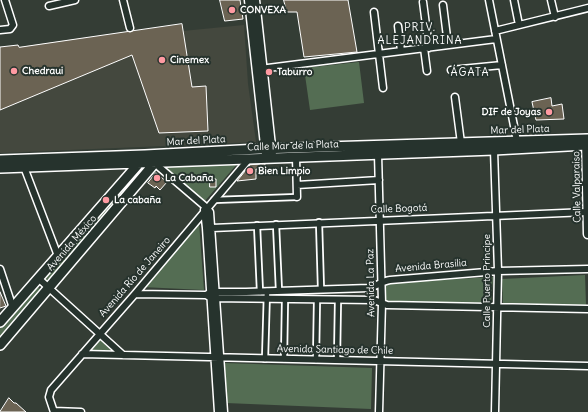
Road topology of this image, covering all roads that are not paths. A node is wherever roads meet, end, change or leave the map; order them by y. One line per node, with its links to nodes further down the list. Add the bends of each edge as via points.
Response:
1 (5, 0): 18 (street, via 12,27)
2 (75, 0): 11 (street)
3 (123, 0): 17 (street)
4 (249, 0): 26 (street)
5 (255, 0): 26 (street)
6 (489, 0): 19 (street)
7 (514, 0): 15 (street)
8 (551, 0): 14 (street)
9 (423, 2): 22 (street)
10 (443, 5): 21 (street)
11 (48, 6)
12 (588, 8): 14 (street)
13 (374, 12): 24 (street)
14 (555, 17): 15 (street)
15 (519, 25): 19 (street)
16 (398, 26): 23 (street)
17 (130, 28)
18 (0, 30)
19 (495, 31): 20 (street)
20 (496, 39): 21 (street); 25 (street)
21 (448, 45): 22 (street)
22 (426, 48): 23 (street); 28 (street)
23 (401, 51): 24 (street)
24 (379, 54): 26 (street); 29 (street)
25 (502, 65): 27 (street); 31 (street)
26 (260, 69): 35 (street)
27 (451, 70)
28 (427, 71)
29 (383, 88)
30 (455, 97): 33 (street)
31 (517, 141): 32 (main road, Mar del Plata); 33 (main road, Mar del Plata)
32 (587, 142): 34 (main road, Calle Mar de la Plata); 49 (street, Calle Valparaíso)
33 (461, 143): 35 (main road, Mar del Plata)
34 (494, 150): 36 (main road, Calle Mar de la Plata); 50 (street, Calle Puerto Príncipe)
35 (269, 153): 37 (main road, Calle Mar de la Plata); 38 (main road, Mar del Plata); 40 (main road, Calle Mar de la Plata)
36 (378, 154): 37 (main road, Calle Mar de la Plata); 44 (street, Avenida La Paz)
37 (296, 157): 45 (street)
38 (156, 158): 39 (main road, Mar del Plata); 40 (main road, Calle Mar de la Plata); 48 (street, via 159,167); 63 (main road, Avenida México)
39 (142, 159): 41 (main road, Mar del Plata); 42 (main road); 57 (main road, Avenida México)
40 (249, 159): 47 (street, Avenida Río de Janeiro)
41 (0, 160)
42 (24, 167): 43 (main road); 57 (street)
43 (0, 168)
44 (379, 180): 45 (street); 51 (street, Avenida La Paz)
45 (297, 185): 46 (street)
46 (297, 197): 47 (street)
47 (214, 200): 48 (street, Avenida Río de Janeiro)
48 (205, 208): 55 (street, via 210,212); 68 (street, Avenida Río de Janeiro); 69 (street)
49 (587, 212): 50 (street, Calle Bogotá); 56 (street, Calle Valparaíso)
50 (496, 215): 51 (street, Calle Bogotá); 60 (street, Calle Puerto Príncipe)
51 (380, 220): 52 (street, Calle Bogotá); 62 (street, Avenida La Paz)
52 (319, 222): 53 (street, Calle Bogotá); 64 (street)
53 (276, 224): 54 (street, Calle Bogotá); 66 (street)
54 (257, 225): 55 (street, Calle Bogotá); 67 (street)
55 (212, 228): 69 (street)
56 (588, 234)
57 (58, 256): 61 (main road, Avenida México)
58 (0, 269): 76 (street)
59 (588, 269): 60 (street, Avenida Brasilia)
60 (498, 271): 62 (street, Avenida Brasilia); 75 (street, Calle Puerto Príncipe)
61 (38, 278): 63 (street); 76 (main road, Avenida México)
62 (381, 282): 64 (street, Avenida Brasilia, via 369,288); 74 (street, Avenida La Paz)
63 (48, 287): 79 (street); 80 (main road, Avenida México)
64 (321, 289): 66 (street, Avenida Brasilia)
65 (267, 291): 66 (street, Avenida Brasilia); 67 (street, Avenida Brasilia); 70 (street)
66 (279, 291)
67 (260, 292): 69 (street, Avenida Brasilia)
68 (135, 294): 69 (street, Avenida Brasilia); 79 (street, Avenida Río de Janeiro)
69 (212, 295): 70 (street, Avenida Brasilia); 83 (street)
70 (267, 299): 71 (street, Avenida Brasilia); 84 (street)
71 (285, 300): 72 (street, Avenida Brasilia); 85 (street)
72 (317, 300): 73 (street, Avenida Brasilia); 86 (street)
73 (338, 300): 74 (street, Avenida Brasilia, via 374,300); 87 (street)
74 (382, 303): 75 (street, Avenida Brasilia); 88 (street, Avenida La Paz)
75 (497, 307): 77 (street, Avenida Brasilia); 89 (street, Calle Puerto Príncipe)
76 (13, 308): 78 (main road, Avenida México)
77 (588, 309)
78 (0, 322)
79 (100, 334): 81 (street, Avenida Río de Janeiro); 82 (street)
80 (0, 345)
81 (82, 354): 82 (street, Avenida Santiago de Chile); 91 (street, Avenida Río de Janeiro, via 51,390 49,397)
82 (123, 355): 83 (street, Avenida Santiago de Chile)
83 (218, 358): 84 (street, Avenida Santiago de Chile); 93 (street); 94 (street)
84 (265, 359): 85 (street, Avenida Santiago de Chile)
85 (284, 359): 86 (street, Avenida Santiago de Chile)
86 (316, 360): 87 (street, Avenida Santiago de Chile)
87 (337, 360): 88 (street, Avenida Santiago de Chile)
88 (380, 362): 89 (street, Avenida Santiago de Chile); 95 (street, Avenida La Paz)
89 (496, 364): 90 (street, Avenida Santiago de Chile); 96 (street, Calle Puerto Príncipe)
90 (588, 366)
91 (54, 412): 92 (street)
92 (81, 412)
93 (218, 412)
94 (224, 412)
95 (379, 412)
96 (495, 412)

